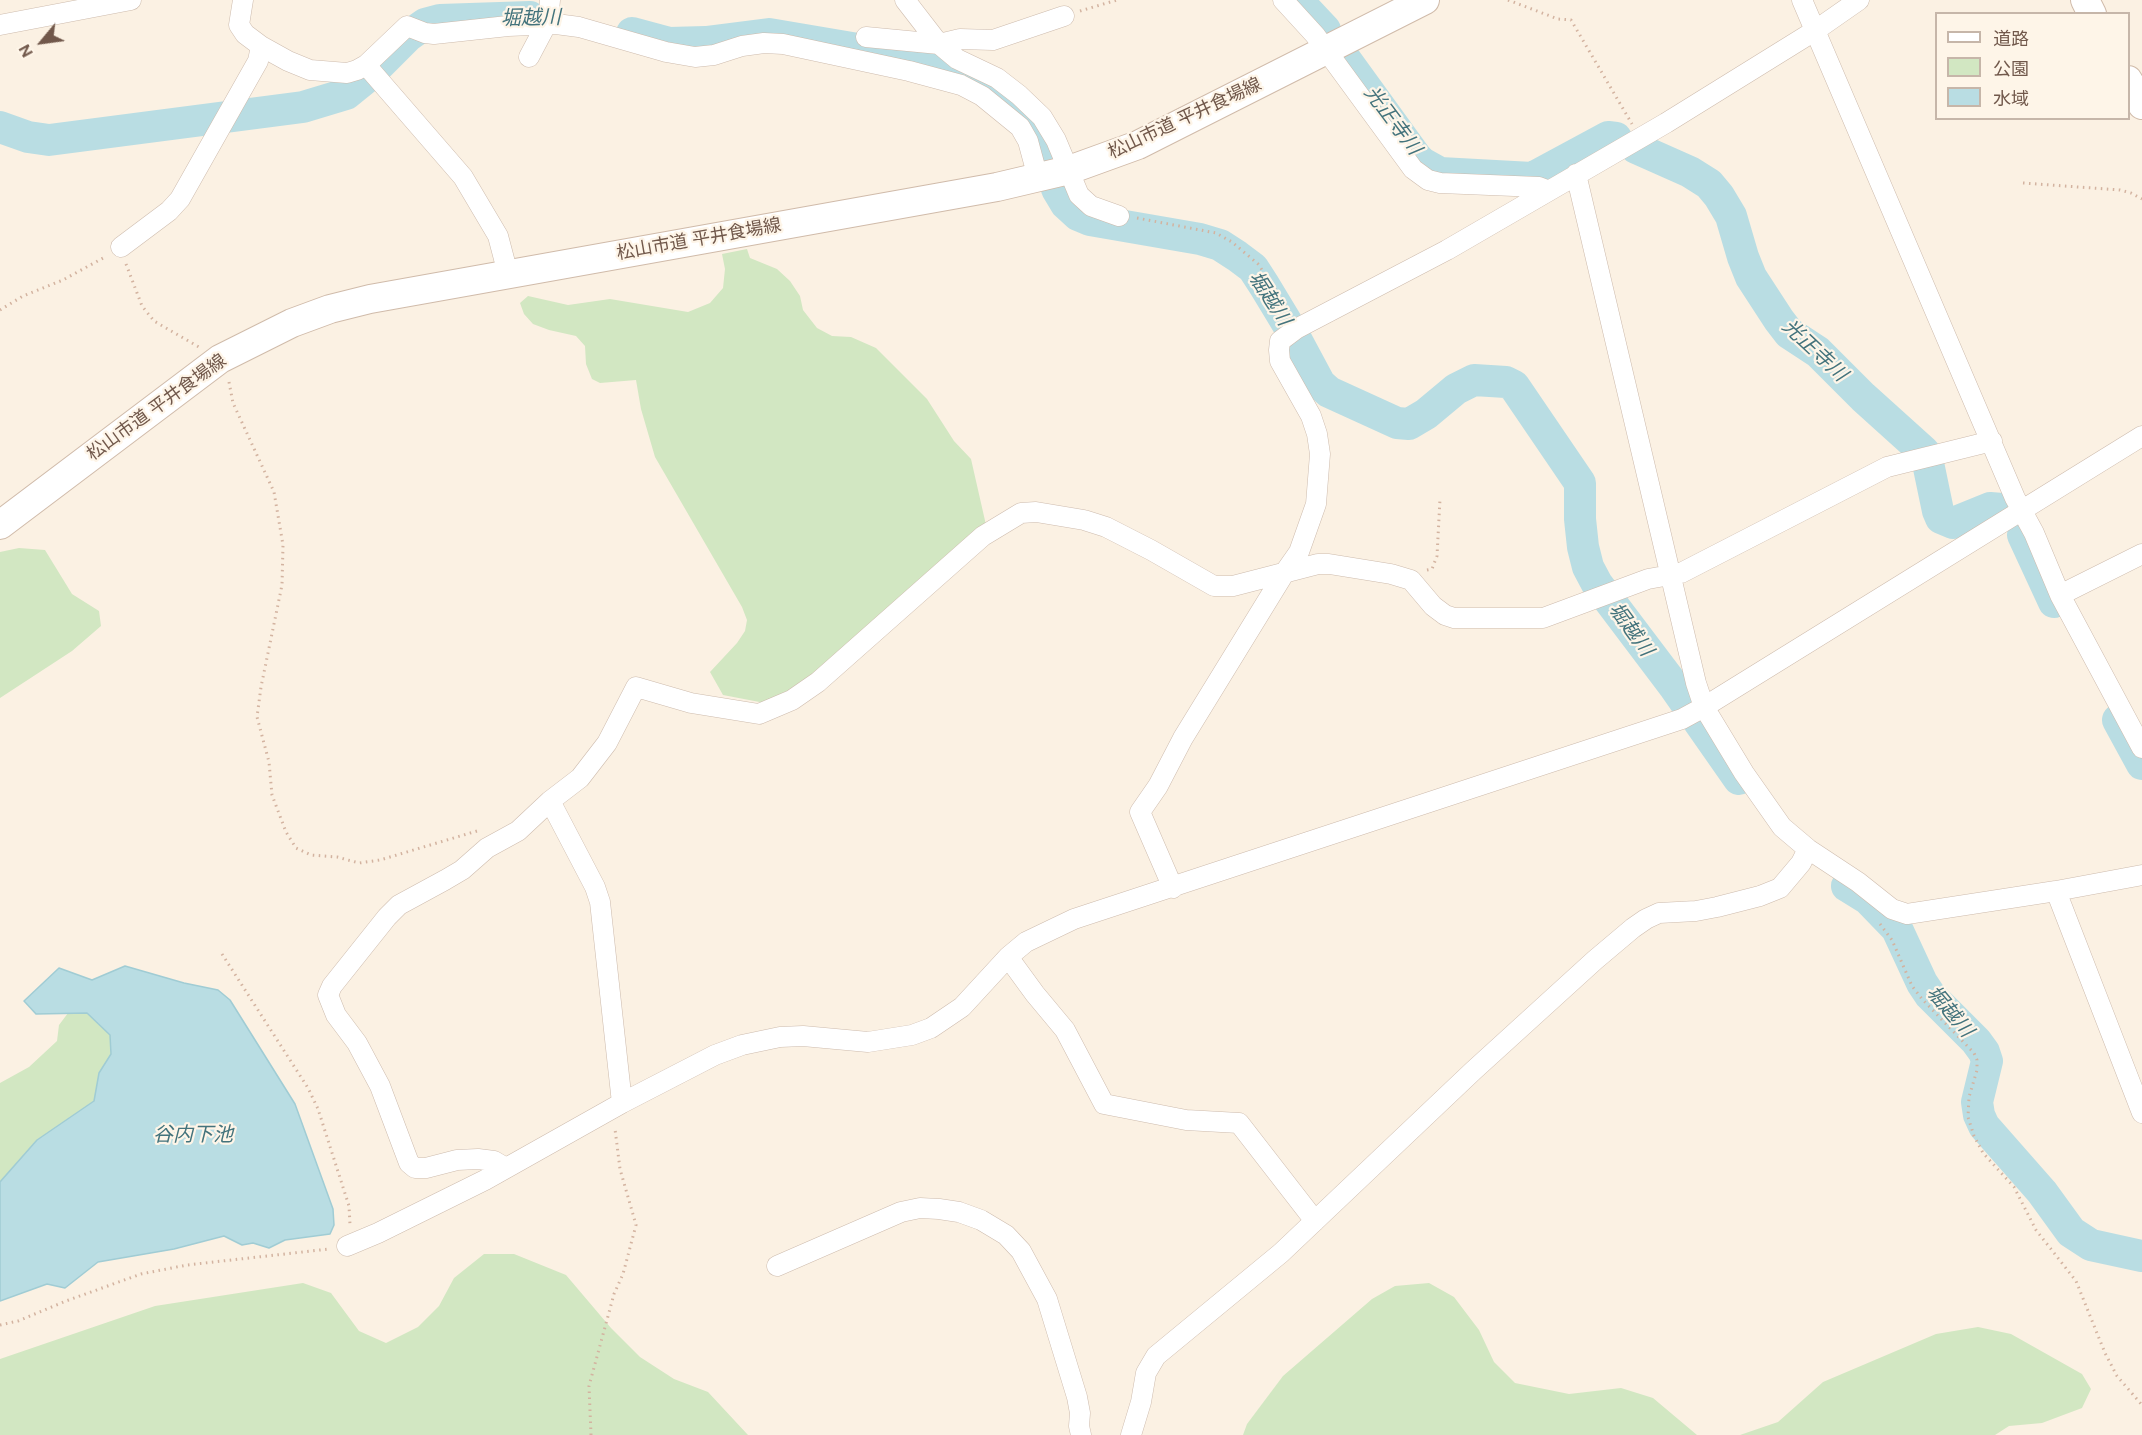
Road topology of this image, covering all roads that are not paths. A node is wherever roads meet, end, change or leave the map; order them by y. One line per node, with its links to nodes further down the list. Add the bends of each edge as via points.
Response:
1 (131, 0): 10 (street)
2 (243, 0): 14 (street, via 239,25)
3 (905, 0): 13 (street)
4 (1282, 0): 15 (street)
5 (1425, 0): 15 (street, 松山市道 平井食場線)
6 (1802, 0): 11 (street)
7 (1859, 0): 11 (street)
8 (549, 13): 16 (street); 17 (street, via 579,27 695,57 764,43); 18 (street, via 417,31 407,27)
9 (1064, 16): 13 (street, via 993,40 960,39)
10 (0, 25)
11 (1816, 30): 22 (street); 29 (street)
12 (866, 37): 17 (street)
13 (939, 44): 17 (street); 21 (street, via 957,59 997,78 1027,102 1047,125)
14 (261, 46): 18 (street, via 323,72); 26 (street, via 258,61 180,199)
15 (1327, 50): 21 (street, 松山市道 平井食場線, via 1138,145); 24 (street, via 1413,169 1428,180)
16 (529, 57)
17 (912, 58): 23 (street, via 982,96 1020,127)
18 (371, 70): 27 (street, via 463,177 498,236)
19 (2130, 84): 20 (street)
20 (2142, 105)
21 (1069, 170): 23 (street, 松山市道 平井食場線); 25 (street, via 1079,195 1091,206)
22 (1576, 174): 24 (street); 34 (street)
23 (1038, 178): 27 (street, 松山市道 平井食場線)
24 (1548, 190): 33 (street, via 1280,341 1280,362 1311,416 1320,454 1317,504 1299,552)
25 (1119, 216)
26 (121, 247)
27 (508, 274): 31 (street, 松山市道 平井食場線, via 330,309 220,358)
28 (2142, 436): 30 (street)
29 (1992, 441): 30 (street); 34 (street, via 1887,467)
30 (2022, 510): 35 (street); 36 (street)
31 (0, 525)
32 (2142, 554): 35 (street)
33 (1285, 572): 34 (street, via 1329,564 1391,574 1411,580 1433,606 1455,618 1543,618 1648,579); 38 (street, via 1233,586 1214,586 1106,527 1036,512 1021,513 982,536 818,682 792,700 759,714 691,703 636,687 592,765); 41 (street, via 1140,812)
34 (1669, 576): 36 (street, via 1696,683)
35 (2060, 595): 37 (street)
36 (1694, 713): 39 (street); 41 (street)
37 (2142, 748)
38 (550, 801): 44 (street, via 600,903); 46 (street, via 530,822 487,848 462,870 399,905 328,995 380,1086 409,1163 415,1168 426,1168 478,1159)
39 (1805, 854): 42 (street, via 1858,882 1892,909 1907,914); 47 (street, via 1780,888 1696,911 1659,913 1639,923 1473,1071)
40 (2142, 875): 42 (street)
41 (1173, 888): 43 (street, via 1074,919 1026,942)
42 (2056, 891): 45 (street)
43 (1008, 957): 44 (street, via 962,1007 931,1028 912,1035 868,1041 803,1035 742,1045 716,1054); 47 (street, via 1065,1030 1104,1104 1178,1118 1239,1123)
44 (617, 1106): 46 (street)
45 (2142, 1113)
46 (506, 1168): 48 (street)
47 (1315, 1221): 51 (street, via 1155,1356 1146,1373)
48 (347, 1246)
49 (777, 1266): 50 (street, via 901,1212 939,1209 981,1220 1006,1235 1021,1251 1047,1299 1077,1397)
50 (1081, 1435)
51 (1131, 1435)

